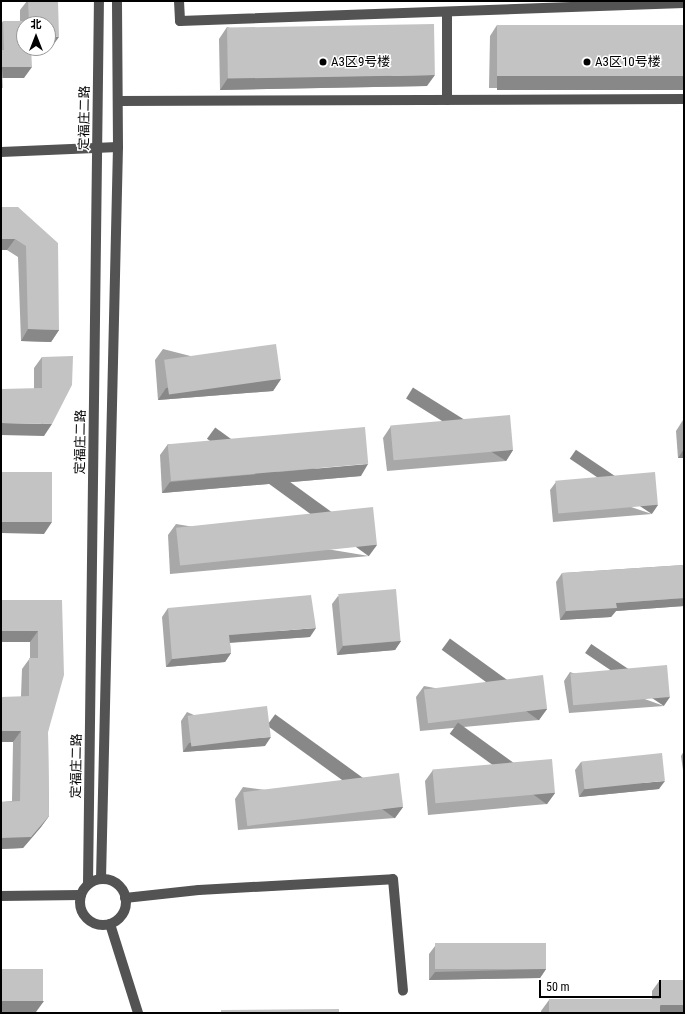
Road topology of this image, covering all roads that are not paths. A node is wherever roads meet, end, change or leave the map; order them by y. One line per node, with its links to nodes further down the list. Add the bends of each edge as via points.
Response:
1 (99, 1): 10 (street, 定福庄二路)
2 (117, 1): 8 (street, 定福庄二路)
3 (179, 1): 5 (street, via 180,21)
4 (684, 3): 5 (street)
5 (447, 12): 7 (street)
6 (684, 98): 7 (street)
7 (447, 100): 8 (street)
8 (118, 102): 9 (street, 定福庄二路)
9 (118, 147): 10 (street); 12 (street, 定福庄二路)
10 (97, 148): 11 (street); 13 (street, 定福庄二路)
11 (1, 152)
12 (101, 879): 13 (street); 16 (street, via 115,883)
13 (88, 884): 14 (street)
14 (81, 894): 15 (street); 17 (street, via 80,907 86,918 96,924)
15 (1, 896)
16 (125, 898): 17 (street, via 121,916); 18 (street, via 199,890 393,878)
17 (110, 924): 19 (street)
18 (403, 991)
19 (138, 1013)

